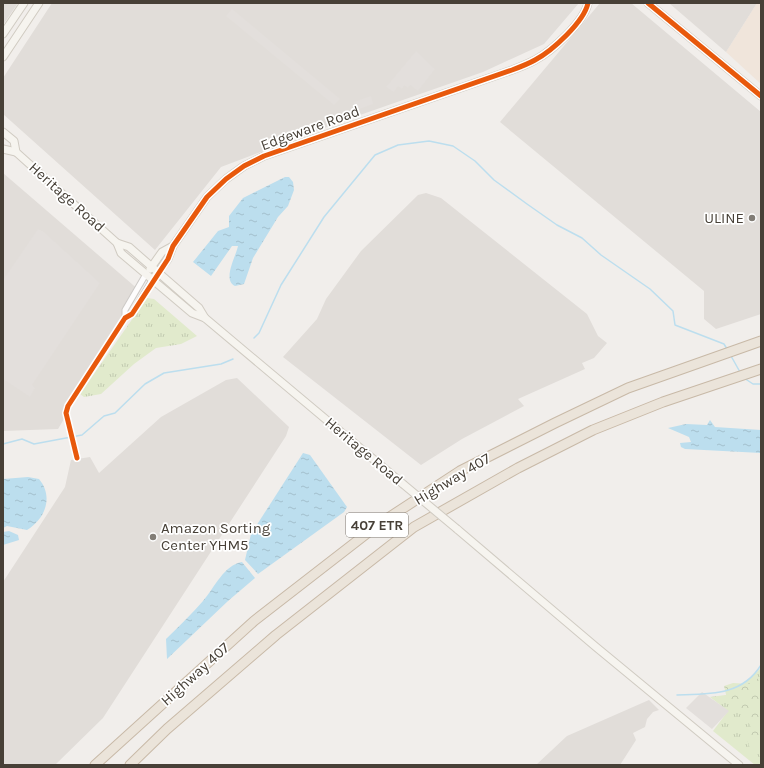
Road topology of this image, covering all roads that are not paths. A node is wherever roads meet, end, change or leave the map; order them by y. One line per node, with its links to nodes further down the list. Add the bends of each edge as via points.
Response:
1 (24, 3): 6 (main road)
2 (39, 3): 7 (main road)
3 (595, 3): 5 (main road, Edgeware Road)
4 (648, 3): 8 (main road)
5 (588, 6): 13 (main road, Edgeware Road, via 575,26 536,60 264,156 244,166 207,197)
6 (3, 34)
7 (3, 57)
8 (761, 96)
9 (3, 132): 11 (main road, Heritage Road, via 14,141)
10 (3, 149): 11 (main road, Heritage Road)
11 (16, 152): 12 (main road, Heritage Road)
12 (117, 243): 14 (main road, Heritage Road, via 129,247); 16 (main road, Heritage Road, via 121,253)
13 (173, 246): 14 (main road, Edgeware Road, via 162,252); 15 (main road, Edgeware Road)
14 (152, 266): 15 (main road, Heritage Road); 16 (main road, Edgeware Road)
15 (158, 272): 17 (main road, Edgeware Road); 19 (main road, Heritage Road, via 199,308)
16 (146, 274): 17 (main road, Heritage Road); 18 (street, Edgeware Road, via 125,310)
17 (152, 280): 18 (street, Edgeware Road, via 132,314); 19 (main road, Heritage Road, via 192,313)
18 (125, 318): 22 (street, Edgeware Road, via 68,406 66,413)
19 (205, 318): 25 (main road, Heritage Road, bridge)
20 (761, 341): 23 (highway, Highway 407 / 407 ETR, via 628,388 460,471 379,524 254,620)
21 (760, 370): 24 (highway, Highway 407 / 407 ETR, via 663,402 593,430 518,468 414,527 276,635 167,729)
22 (77, 458)
23 (95, 765)
24 (130, 765)
25 (739, 765)

